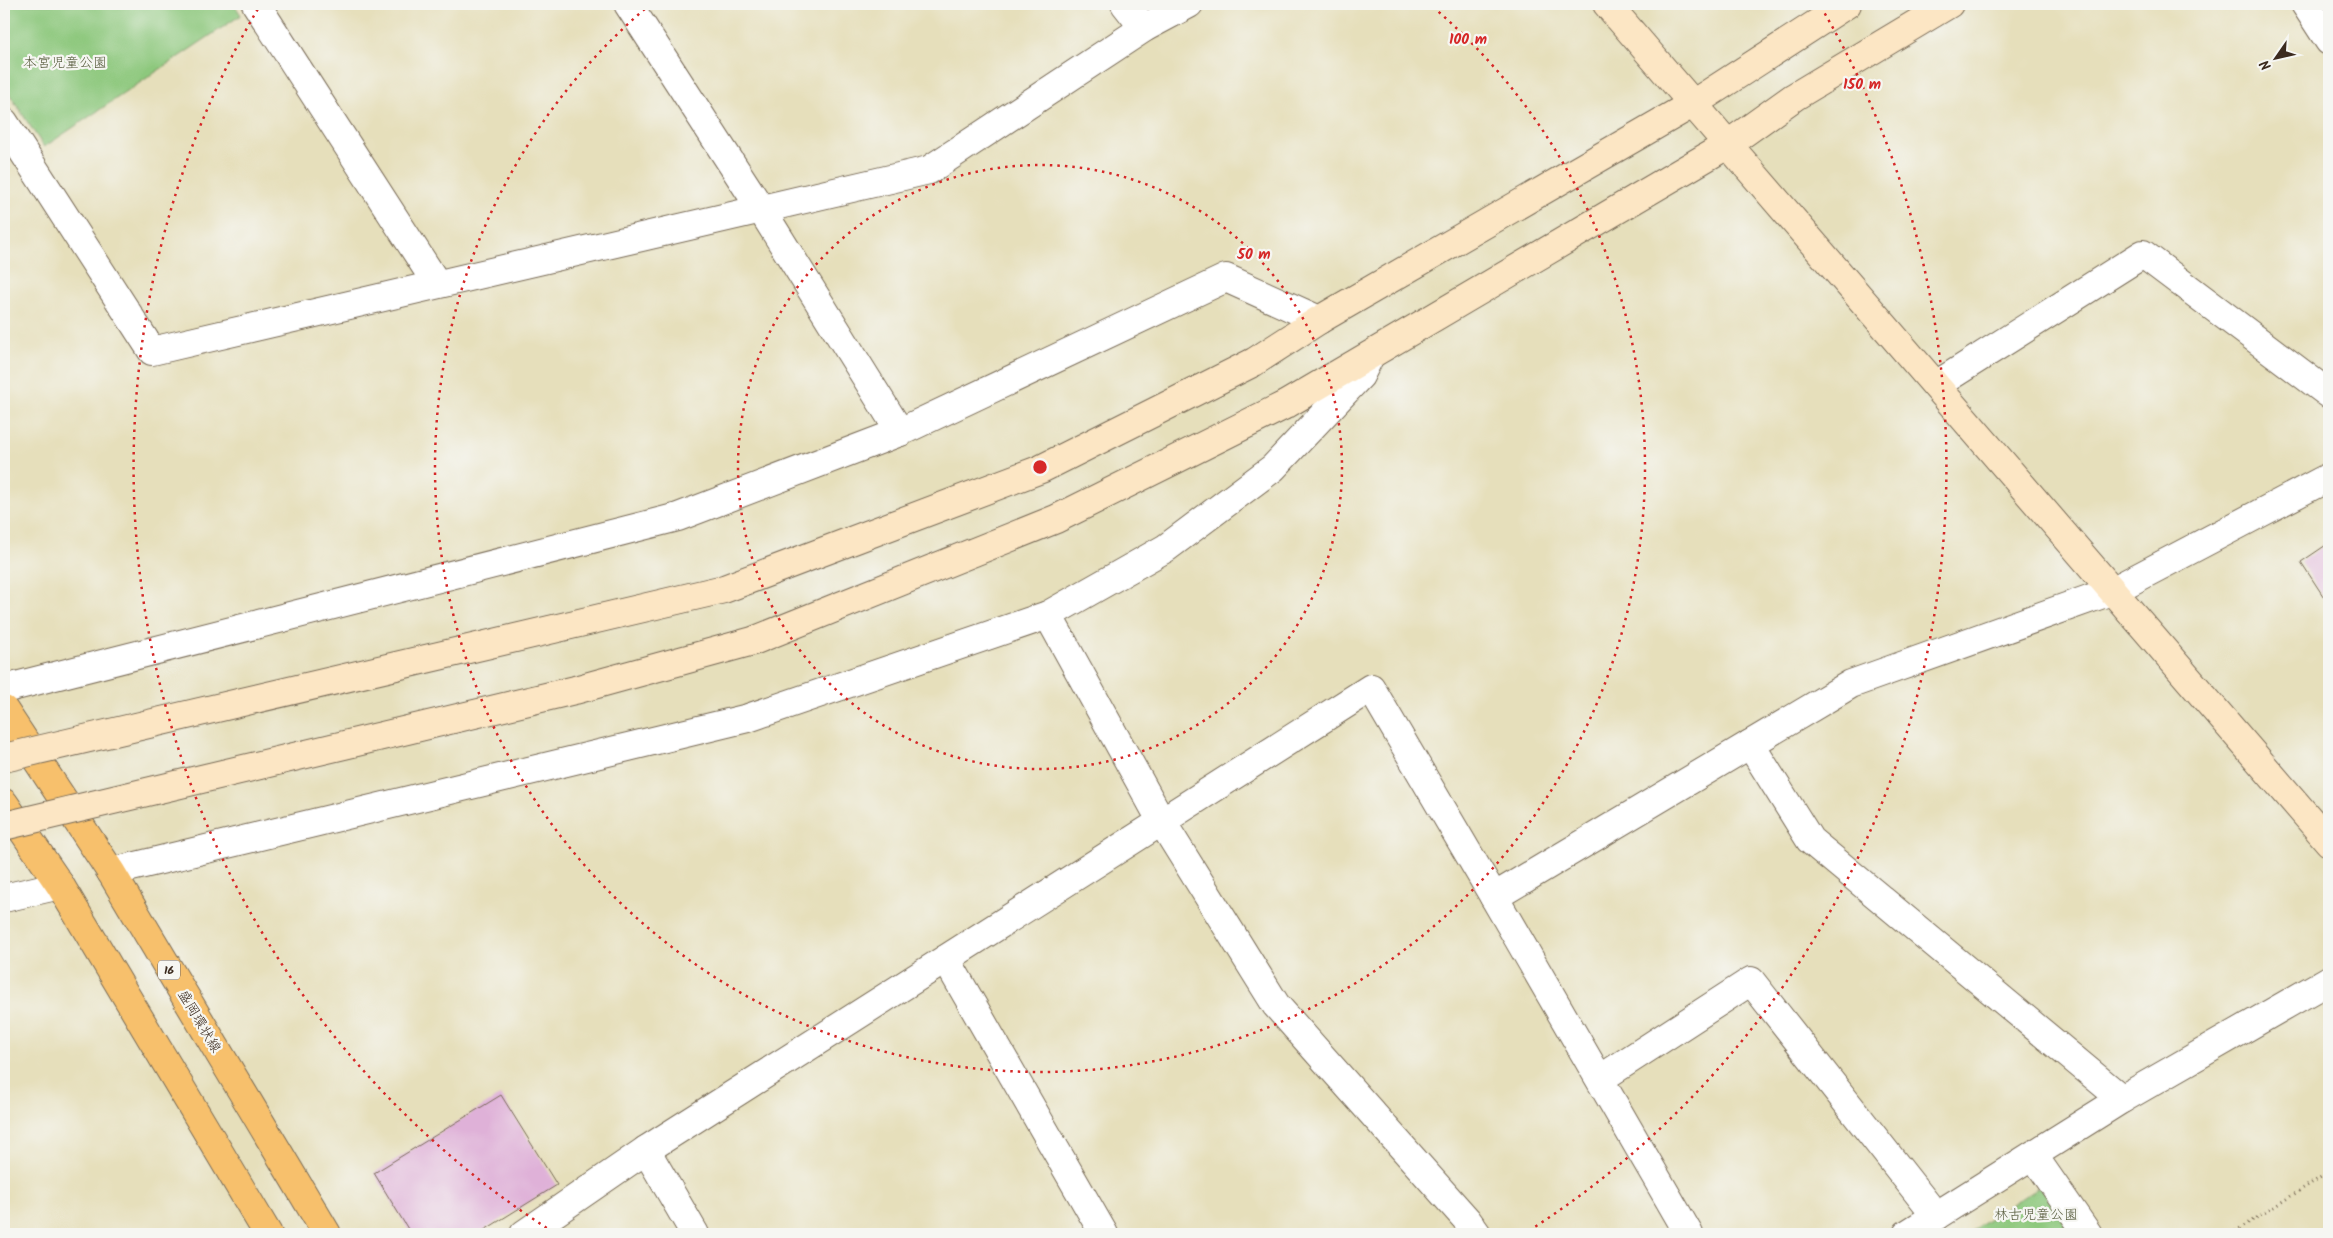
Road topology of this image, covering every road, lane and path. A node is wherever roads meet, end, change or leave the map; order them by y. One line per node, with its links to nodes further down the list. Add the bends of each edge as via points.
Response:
1 (256, 4): 15 (street)
2 (628, 4): 14 (street)
3 (1125, 4): 9 (street)
4 (1189, 4): 9 (street)
5 (1607, 4): 11 (street)
6 (1847, 4): 11 (street)
7 (1949, 4): 13 (street, via 1794,97)
8 (2305, 4): 10 (street)
9 (1144, 28): 14 (street, via 929,170)
10 (2329, 41)
11 (1694, 103): 13 (street); 16 (street)
12 (4, 122): 15 (street, via 152,351)
13 (1728, 145): 17 (street); 18 (street)
14 (761, 209): 15 (street); 20 (street)
15 (437, 284)
16 (1319, 320): 20 (street, via 1226,278); 27 (street, bridge, via 1254,362 1040,469 724,590)
17 (1370, 356): 23 (street, via 1360,376 1273,468 1166,548); 30 (street, bridge, via 1285,405 1056,519 753,641 575,690)
18 (1936, 385): 19 (street, via 2143,254); 22 (street)
19 (2329, 394)
20 (900, 432): 24 (street, via 678,517)
21 (2329, 477): 22 (street)
22 (2114, 590): 26 (street, via 1851,684); 31 (street)
23 (1048, 615): 29 (street); 32 (street, via 748,718)
24 (4, 689)
25 (4, 710): 32 (main road, 盛岡環状線 / 16)
26 (1750, 744): 34 (street); 39 (street, via 1810,840)
27 (4, 758)
28 (4, 803): 33 (main road)
29 (1162, 822): 34 (street, via 1371,688); 36 (street); 49 (street, via 1276,1005)
30 (4, 826)
31 (2329, 842)
32 (110, 872): 45 (main road, 盛岡環状線 / 16)
33 (60, 886): 35 (street); 44 (main road)
34 (1494, 896): 38 (street)
35 (4, 898)
36 (946, 959): 40 (street); 48 (street)
37 (2329, 980): 39 (street)
38 (1600, 1079): 43 (street, via 1751,981); 50 (street)
39 (2122, 1100): 41 (street)
40 (646, 1150): 46 (street); 47 (street)
41 (2033, 1155): 43 (street); 52 (street)
42 (2329, 1172): 53 (path)
43 (1936, 1216): 51 (street)
44 (268, 1234)
45 (327, 1234)
46 (524, 1234)
47 (695, 1234)
48 (1104, 1234)
49 (1477, 1234)
50 (1689, 1234)
51 (1907, 1234)
52 (2088, 1234)
53 (2231, 1234)

